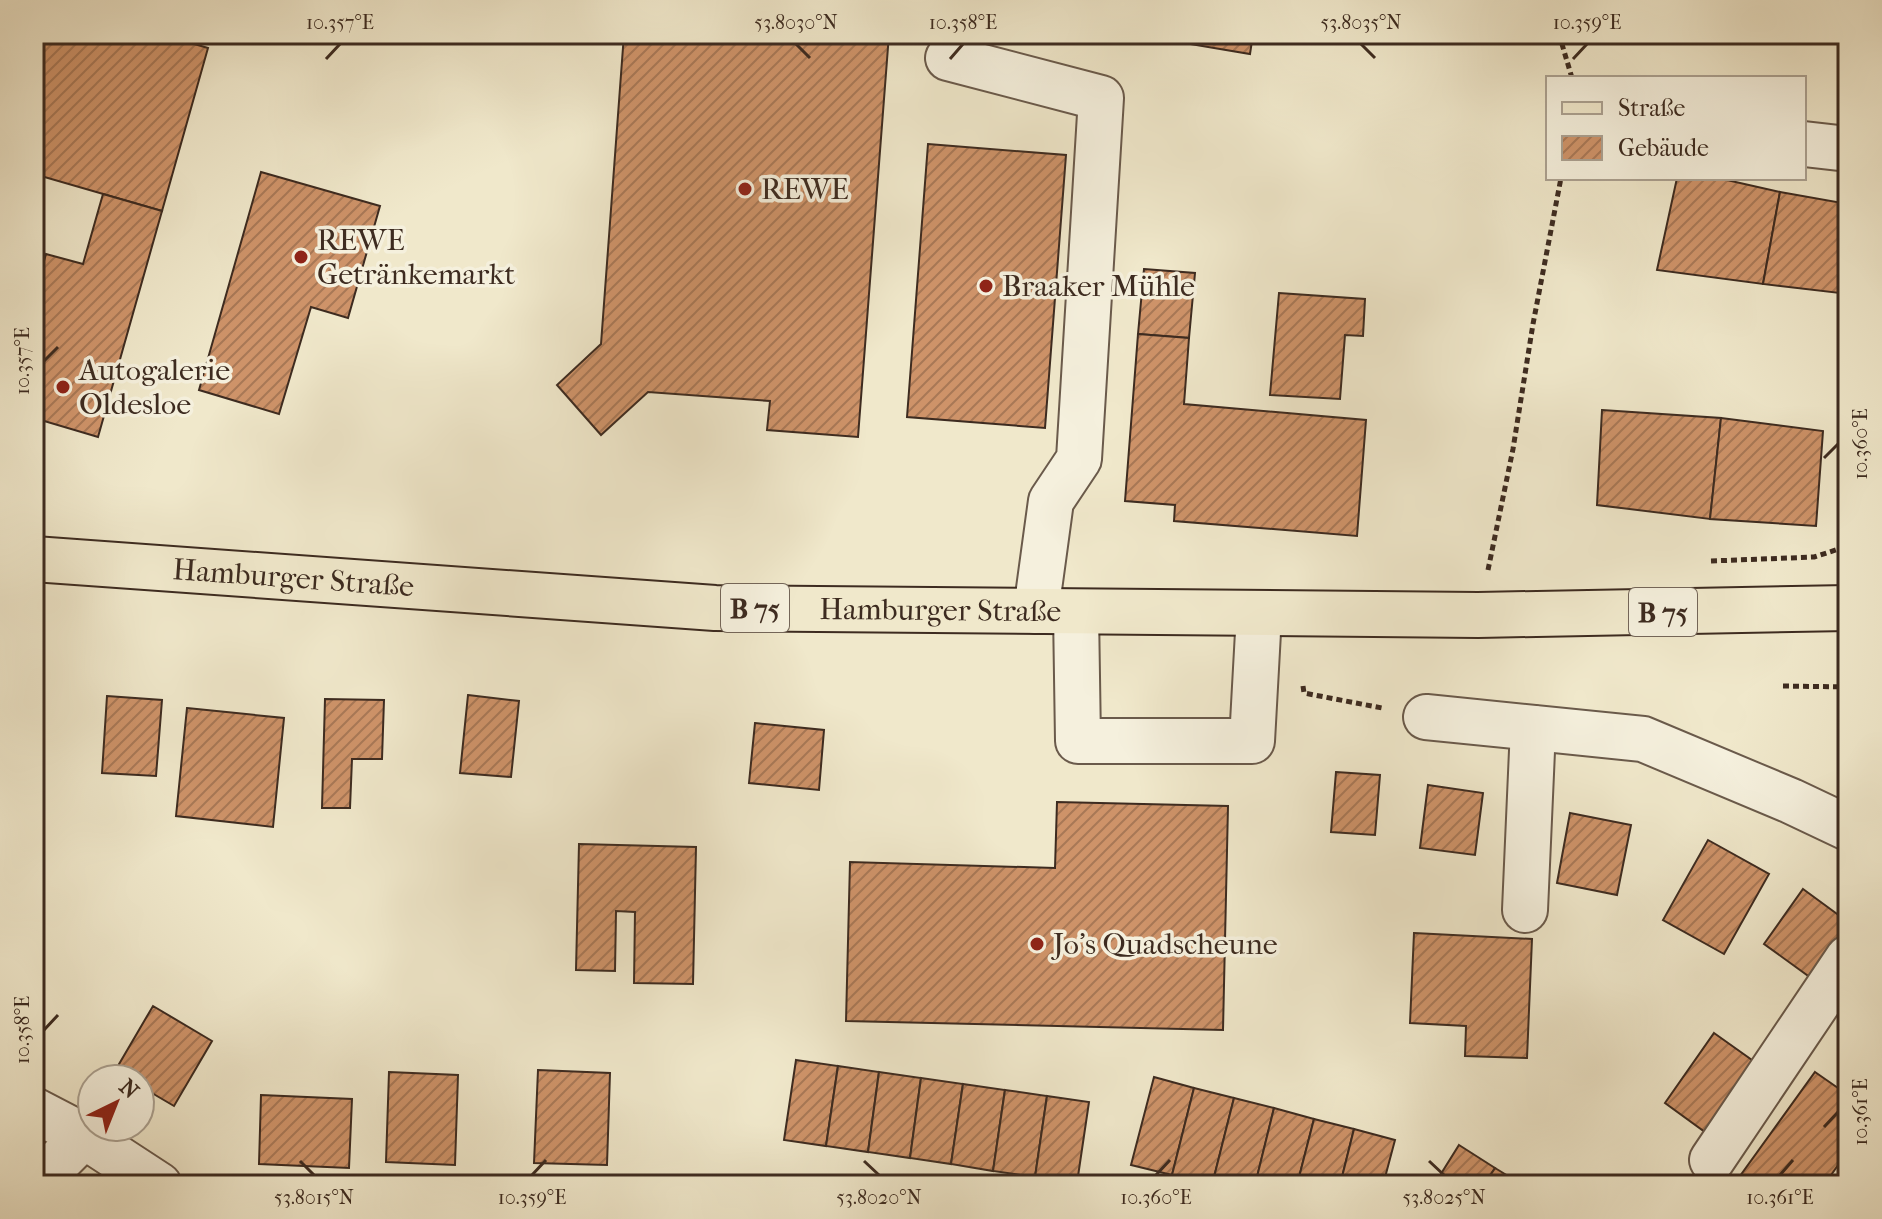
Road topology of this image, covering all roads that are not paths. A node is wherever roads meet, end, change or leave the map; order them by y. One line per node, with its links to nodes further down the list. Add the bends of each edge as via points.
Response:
1 (948, 58): 6 (street, via 1101,98 1079,459 1051,501)
2 (1806, 144): 3 (street)
3 (1848, 149)
4 (34, 559): 6 (main road, Hamburger Straße / B 75, via 715,608)
5 (1848, 608): 7 (main road, Hamburger Straße / B 75)
6 (1056, 611): 7 (main road, Hamburger Straße / B 75); 7 (street, via 1078,741 1252,741)
7 (1277, 614)
8 (1426, 717): 9 (street)
9 (1533, 728): 10 (street, via 1643,739); 11 (street)
10 (1848, 828)
11 (1525, 910)
12 (1848, 958): 19 (street)
13 (1848, 1002): 14 (street)
14 (1807, 1063)
15 (34, 1110): 16 (street)
16 (76, 1132)
17 (77, 1143): 20 (street)
18 (95, 1143): 21 (street)
19 (1712, 1160)
20 (35, 1185)
21 (159, 1185)

